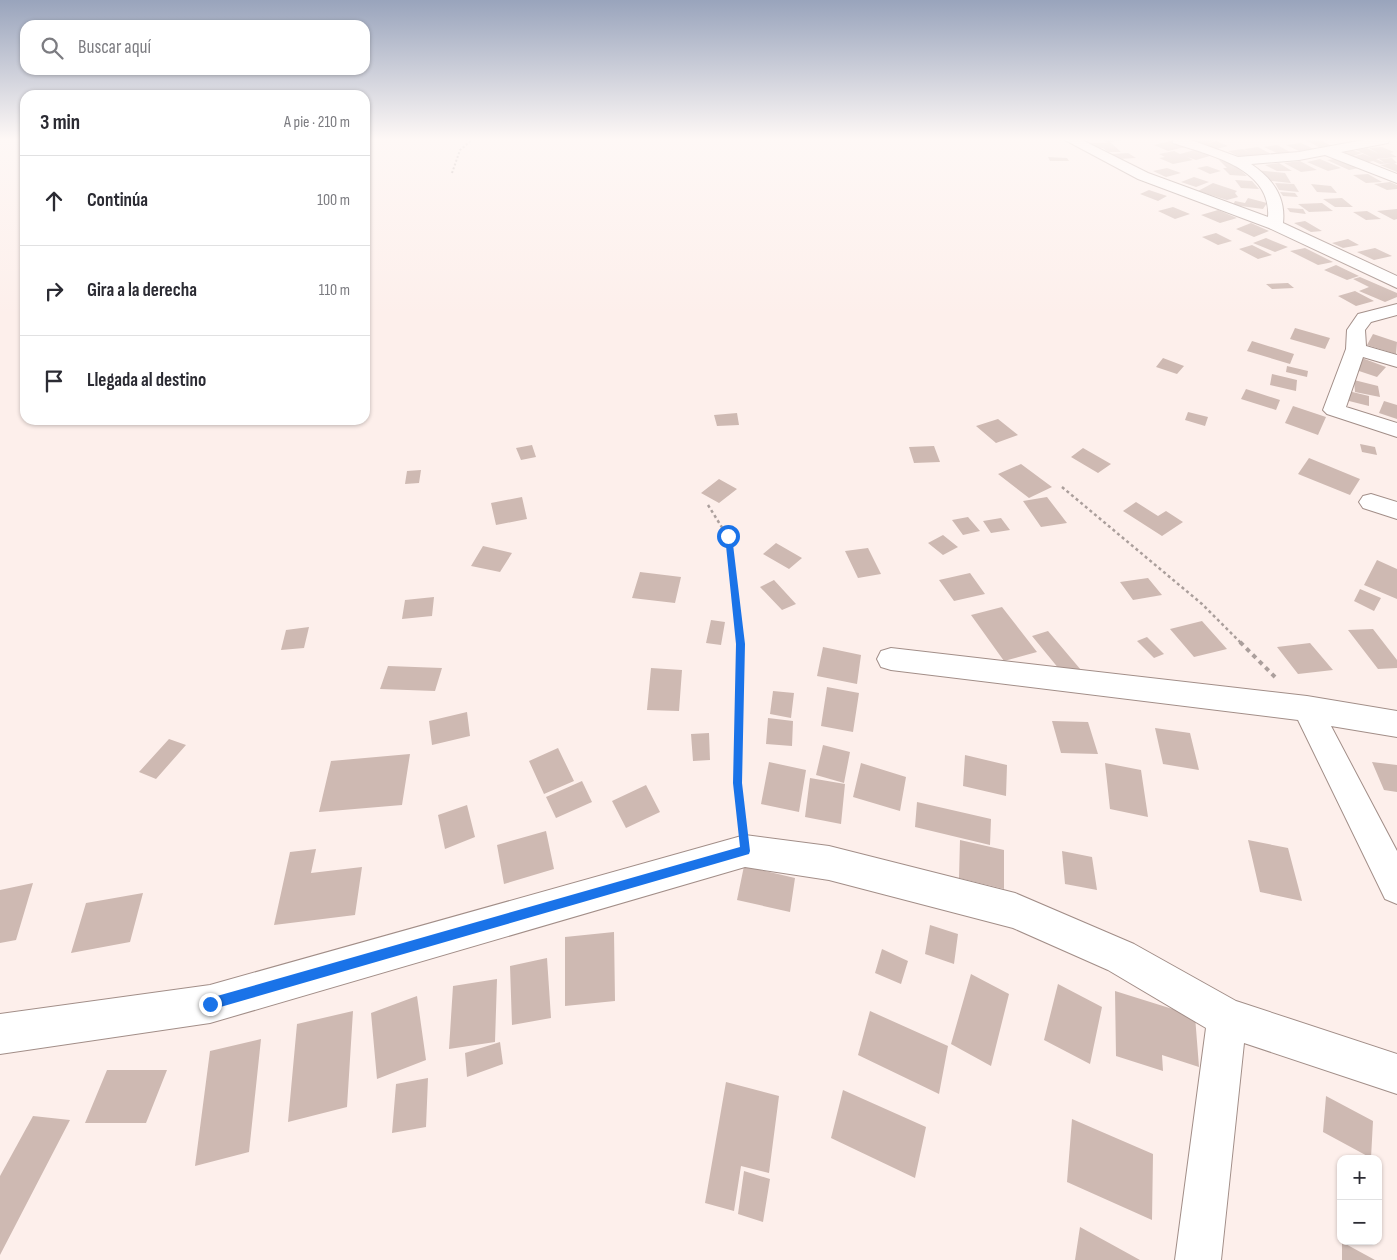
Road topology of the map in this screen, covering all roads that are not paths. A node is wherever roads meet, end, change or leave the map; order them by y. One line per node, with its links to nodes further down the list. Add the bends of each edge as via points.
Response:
1 (1204, 199): 3 (street)
2 (1274, 199): 3 (street)
3 (1275, 226): 4 (street)
4 (1397, 283)
5 (1397, 309): 6 (street, via 1364,318 1356,330)
6 (1356, 349): 7 (street); 8 (street, via 1334,410)
7 (1397, 361)
8 (1397, 430)
9 (1371, 502): 10 (street)
10 (1397, 511)
11 (891, 659): 12 (street)
12 (1307, 710): 13 (street); 14 (street)
13 (1397, 724)
14 (1397, 886)
15 (1227, 1018): 16 (street, via 1121,957 1016,911 829,863 745,851 210,1004); 17 (street); 18 (street)
16 (0, 1034)
17 (1397, 1074)
18 (1198, 1260)

